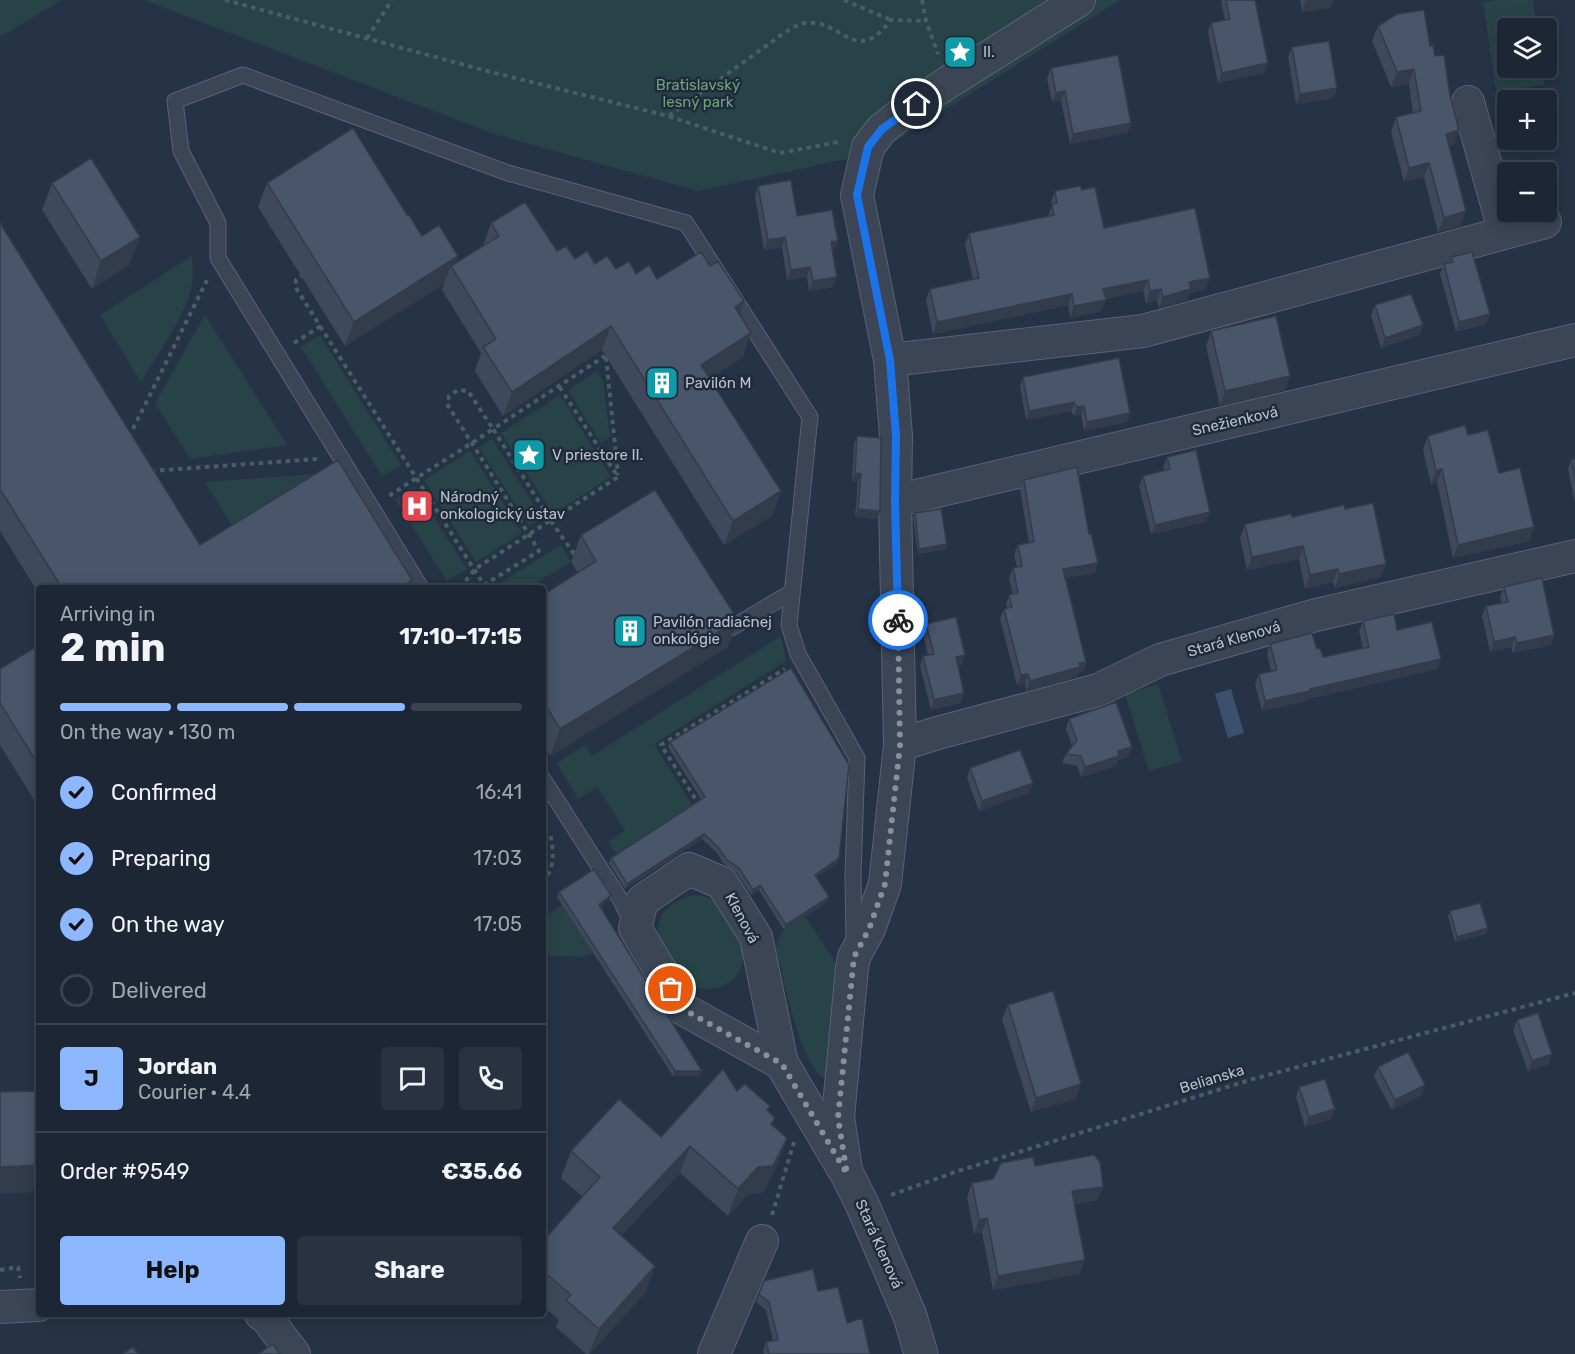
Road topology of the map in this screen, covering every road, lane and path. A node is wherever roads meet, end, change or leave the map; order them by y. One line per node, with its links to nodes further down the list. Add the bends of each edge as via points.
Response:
1 (225, 0): 8 (path)
2 (392, 0): 8 (path)
3 (844, 0): 6 (path)
4 (922, 0): 7 (path)
5 (1079, 0): 9 (street, Stará Klenová)
6 (891, 20): 7 (path); 11 (path, via 875,37 861,41 818,23 798,25)
7 (926, 21): 9 (path)
8 (367, 39): 11 (path)
9 (948, 82): 12 (street, Stará Klenová, via 882,129)
10 (1468, 102): 14 (street)
11 (668, 116): 12 (path, via 780,153 846,140)
12 (868, 147): 20 (street, Stará Klenová, via 857,195)
13 (1545, 222): 14 (street)
14 (1505, 233): 20 (street, via 1143,331)
15 (218, 258): 24 (path); 25 (lane); 38 (lane, via 218,223 181,151 175,101 243,75 508,173 686,222 810,417)
16 (305, 274): 17 (path, via 296,280 296,288)
17 (321, 326): 19 (path); 28 (path)
18 (1575, 340): 29 (street, Snežienková)
19 (296, 342)
20 (890, 360): 29 (street, Stará Klenová, via 896,436)
21 (560, 386): 22 (path); 27 (path); 27 (path, via 605,356)
22 (493, 429): 23 (path); 23 (path, via 468,391 458,390 449,396 447,404); 31 (path)
23 (472, 443): 28 (path); 32 (path)
24 (125, 446)
25 (340, 457): 26 (path); 30 (lane)
26 (143, 472)
27 (618, 477): 31 (path)
28 (417, 478): 30 (path); 35 (path)
29 (895, 501): 45 (street, Stará Klenová)
30 (372, 508): 36 (lane)
31 (551, 521): 32 (path); 33 (path)
32 (529, 535): 35 (path); 35 (path, via 539,551 484,585)
33 (574, 554)
34 (1575, 556): 45 (street, Stará Klenová, via 1316,615 1160,660 1098,690)
35 (475, 569): 37 (path)
36 (419, 585)
37 (462, 585)
38 (792, 592): 39 (lane); 40 (lane, via 789,625)
39 (731, 628)
40 (801, 659): 41 (path); 51 (lane, via 857,758)
41 (744, 694): 42 (path); 43 (path)
42 (747, 699)
43 (698, 723): 44 (path); 47 (path, via 661,746)
44 (700, 728)
45 (900, 745): 51 (street, Stará Klenová, via 885,884)
46 (546, 784): 50 (lane)
47 (706, 816)
48 (550, 833): 49 (path, via 554,852)
49 (546, 879)
50 (635, 928): 53 (street, via 683,1009); 53 (street, Klenová, via 642,901 689,869 722,883 756,937)
51 (854, 957): 55 (street, Stará Klenová, via 838,1118)
52 (1575, 993): 56 (path, Belianska, via 1253,1079)
53 (782, 1064): 54 (street, Klenová)
54 (820, 1128): 55 (street, Klenová); 57 (path, via 793,1143)
55 (847, 1174): 56 (street, Stará Klenová)
56 (862, 1204): 63 (street, Stará Klenová, via 910,1316)
57 (762, 1241): 62 (street)
58 (36, 1305): 59 (street)
59 (0, 1307)
60 (266, 1317): 61 (street)
61 (294, 1354)
62 (714, 1354)
63 (921, 1354)

